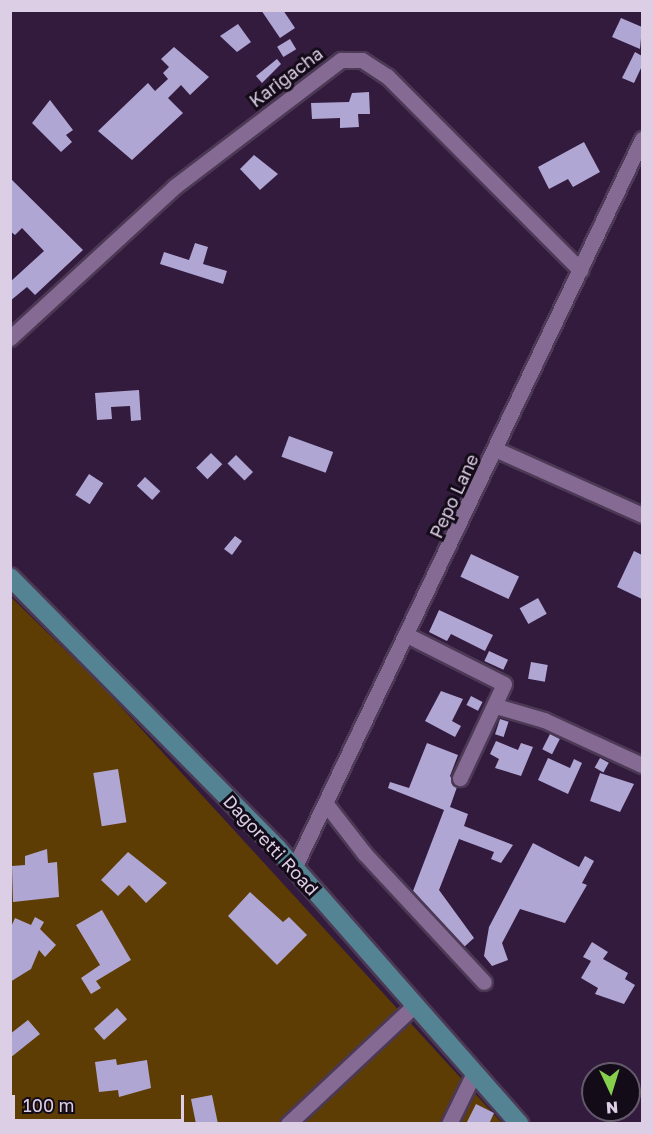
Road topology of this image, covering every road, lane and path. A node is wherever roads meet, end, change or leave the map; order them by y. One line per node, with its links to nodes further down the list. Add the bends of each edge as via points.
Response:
1 (642, 139): 2 (street, Pepo Lane)
2 (580, 270): 3 (street, Karigacha, via 387,76 362,60 341,60 174,187); 4 (street, Pepo Lane)
3 (10, 338)
4 (497, 450): 5 (street); 7 (street, Pepo Lane)
5 (642, 515)
6 (10, 577): 12 (main road, Dagoretti Road)
7 (409, 636): 8 (street, via 501,681 504,687); 11 (street, Pepo Lane)
8 (496, 706): 9 (street, via 544,720); 10 (street)
9 (642, 765)
10 (460, 777)
11 (326, 804): 12 (street, Pepo Lane); 13 (street, via 370,859)
12 (294, 868): 14 (main road, Dagoretti Road)
13 (484, 982)
14 (416, 1004): 15 (main road, Dagoretti Road); 16 (street)
15 (474, 1074): 17 (street); 18 (main road, Dagoretti Road)
16 (288, 1124)
17 (449, 1124)
18 (520, 1124)

